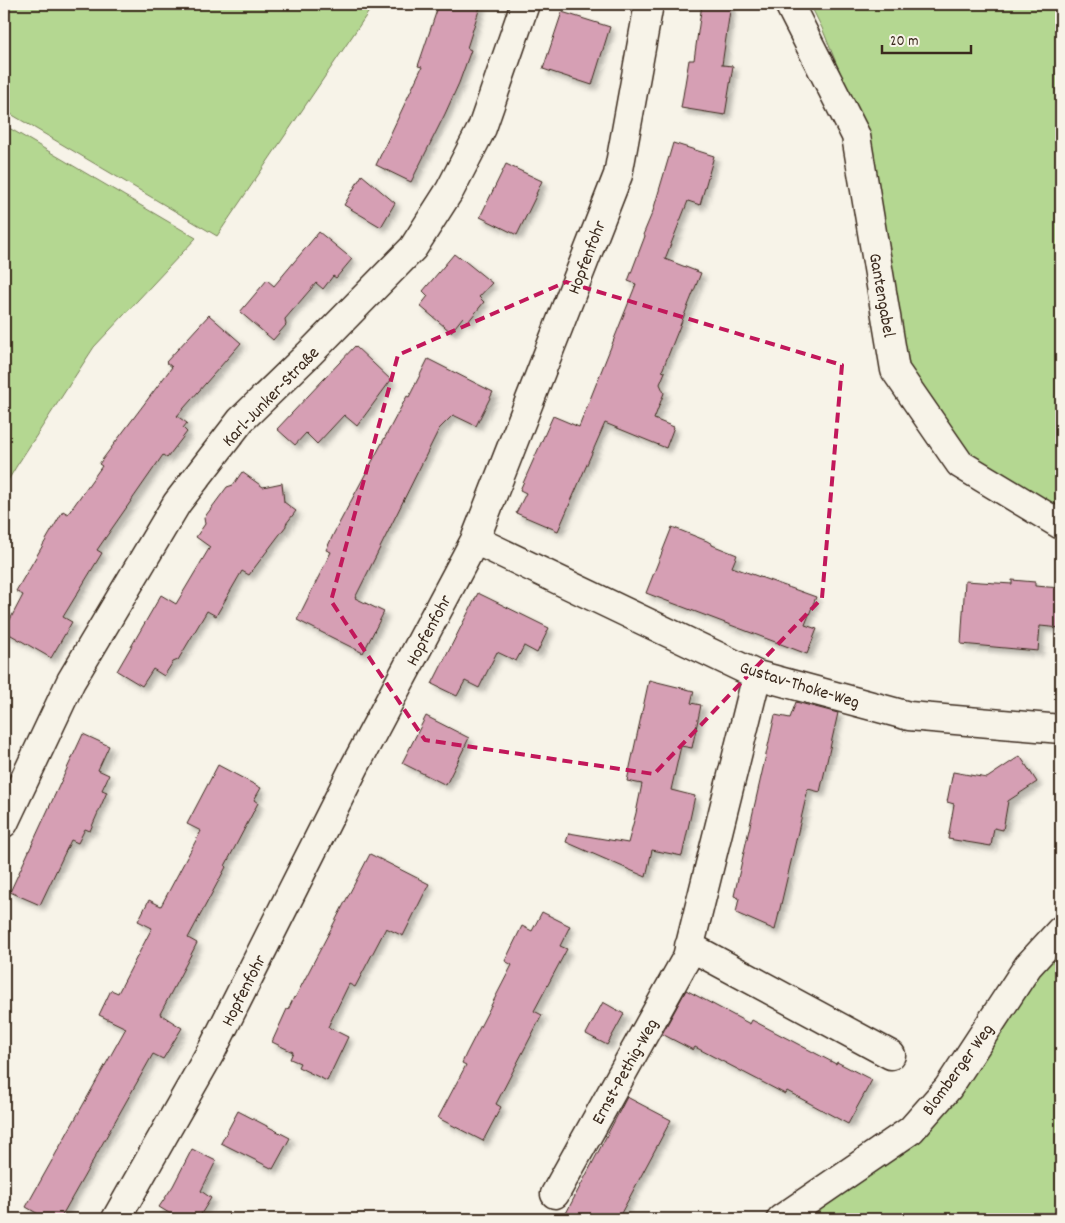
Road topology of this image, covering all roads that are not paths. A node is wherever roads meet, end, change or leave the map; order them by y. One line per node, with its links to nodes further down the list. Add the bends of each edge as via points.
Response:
1 (525, 4): 8 (street, Karl-Junker-Straße, via 482,128 450,190 419,240 241,420 177,503 71,681)
2 (650, 4): 5 (street, Hopfenfohr, via 618,175)
3 (789, 4): 4 (street, Gantengabel, via 856,136 895,370 960,464)
4 (1061, 525)
5 (475, 540): 6 (street, Gustav-Thoke-Weg); 13 (street, Hopfenfohr, via 356,766 214,1048)
6 (757, 675): 7 (street, Gustav-Thoke-Weg, via 909,716); 10 (street, Ernst-Pethig-Weg)
7 (1061, 729)
8 (4, 823)
9 (1061, 930): 14 (street, Blomberger Weg, via 1028,966 948,1088 911,1130)
10 (689, 946): 11 (street); 12 (street, Ernst-Pethig-Weg, via 687,957)
11 (891, 1055)
12 (555, 1194)
13 (116, 1219)
14 (781, 1219)

